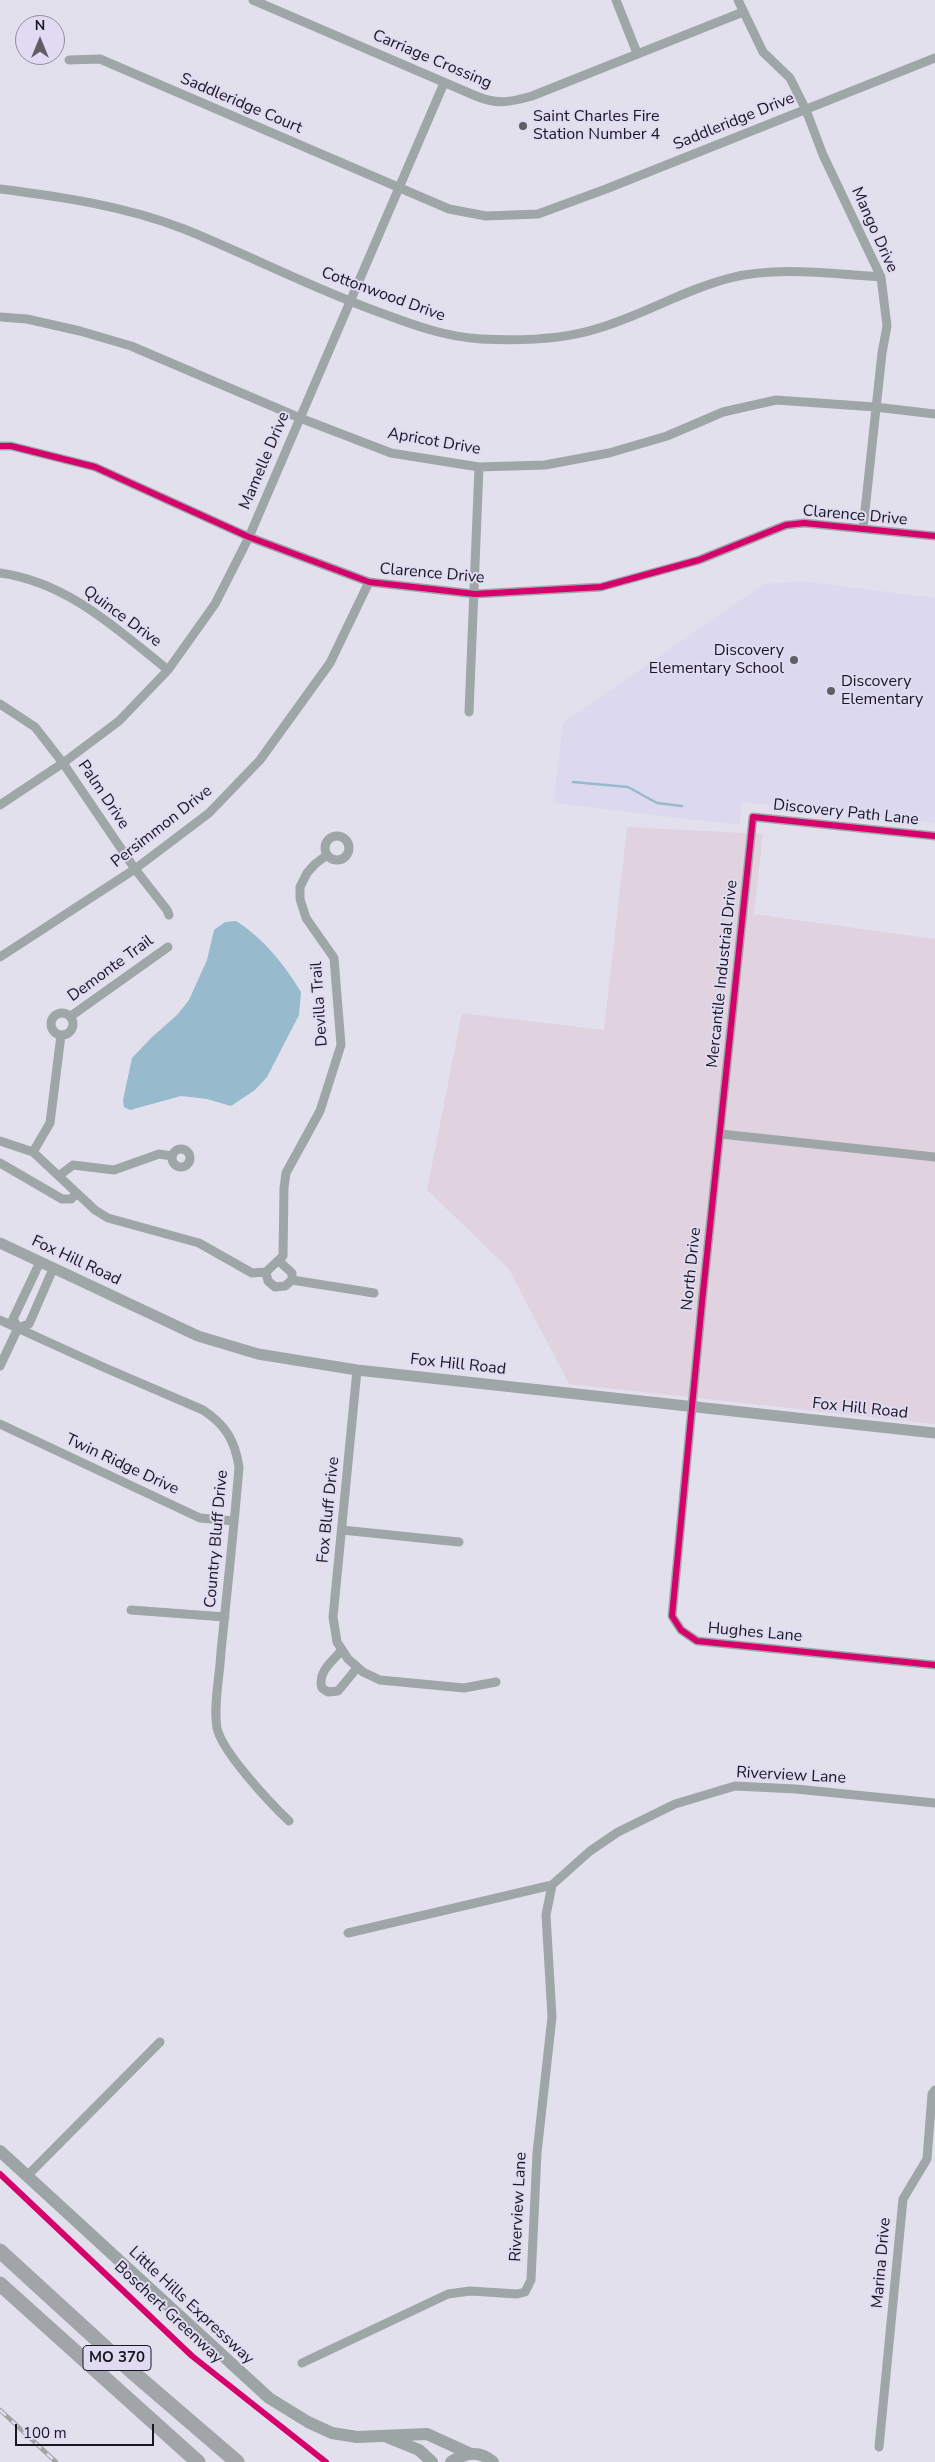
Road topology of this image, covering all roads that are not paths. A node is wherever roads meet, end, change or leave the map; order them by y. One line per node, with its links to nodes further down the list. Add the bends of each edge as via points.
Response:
1 (253, 0): 8 (street, Carriage Crossing)
2 (616, 0): 5 (street)
3 (738, 0): 4 (street, Mango Drive)
4 (743, 12): 5 (street, Carriage Crossing); 9 (street, Mango Drive, via 763,52 790,78)
5 (637, 53): 8 (street, Carriage Crossing, via 511,102 487,101)
6 (935, 58): 9 (street, Saddleridge Drive)
7 (69, 60): 11 (street, Saddleridge Court, via 100,59)
8 (444, 83): 11 (street, Mamelle Drive)
9 (806, 110): 11 (street, Saddleridge Drive, via 538,214 476,214 449,209); 12 (street, Mango Drive, via 823,156)
10 (0, 188): 13 (street, Cottonwood Drive, via 96,203 139,214 191,232)
11 (399, 188): 13 (street, Mamelle Drive)
12 (881, 277): 13 (street, Cottonwood Drive, via 787,272 738,277 698,288 595,329 532,340 480,339 431,331); 15 (street, Mango Drive, via 887,326)
13 (350, 302): 17 (street, Mamelle Drive)
14 (0, 317): 17 (street, Apricot Drive, via 80,331 131,346)
15 (875, 407): 16 (street, Apricot Drive); 19 (street, Apricot Drive, via 776,400 723,412 667,436 609,453 545,464); 20 (street, Mango Drive)
16 (935, 414)
17 (300, 418): 19 (street, Apricot Drive, via 391,453); 22 (street, Mamelle Drive)
18 (0, 446): 22 (street, Clarence Drive, via 95,467)
19 (480, 467): 25 (street)
20 (862, 529): 21 (street, Clarence Drive); 25 (street, Clarence Drive, via 804,523 786,525 699,560 601,587)
21 (935, 536)
22 (249, 537): 24 (street, Clarence Drive); 26 (street, Mamelle Drive, via 215,604)
23 (0, 573): 26 (street, Quince Drive, via 66,594 99,614)
24 (369, 582): 25 (street, Clarence Drive); 34 (street, Persimmon Drive, via 330,662 260,760 209,813)
25 (474, 594): 28 (street)
26 (168, 670): 29 (street, Mamelle Drive, via 119,721)
27 (0, 704): 29 (street, Palm Drive, via 35,726)
28 (469, 712)
29 (63, 763): 30 (street, Mamelle Drive); 34 (street, Palm Drive)
30 (0, 805)
31 (753, 817): 32 (street, Discovery Path Lane); 40 (street, Mercantile Industrial Drive)
32 (935, 836)
33 (327, 854): 49 (street, Devilla Trail, via 306,873 300,887 300,899 306,918 334,958 341,1045 320,1111 286,1173 284,1245)
34 (135, 869): 35 (street, Palm Drive); 37 (street, Persimmon Drive)
35 (169, 915)
36 (168, 947): 38 (street, Demonte Trail)
37 (0, 957)
38 (71, 1016): 39 (street, Demonte Trail, via 74,1024 71,1031); 39 (street, Demonte Trail, via 61,1013 53,1018 52,1029)
39 (61, 1035): 42 (street, Demonte Trail, via 50,1123)
40 (721, 1134): 44 (street); 59 (street, North Drive)
41 (0, 1141): 42 (street)
42 (33, 1152): 46 (street)
43 (172, 1156): 46 (street, via 159,1154 114,1170 73,1165)
44 (935, 1157)
45 (0, 1162): 47 (street, via 62,1199 71,1199)
46 (60, 1175): 47 (street)
47 (77, 1193): 52 (street, via 108,1218 199,1243 252,1273)
48 (0, 1243): 50 (street, Fox Hill Road)
49 (279, 1261): 52 (street); 53 (street, via 292,1273)
50 (40, 1262): 51 (street, Fox Hill Road); 56 (street, via 12,1319)
51 (53, 1269): 56 (street, via 29,1324); 58 (street, Fox Hill Road, via 198,1336 258,1354)
52 (266, 1272): 53 (street, via 268,1281 275,1287 285,1286)
53 (292, 1280): 54 (street)
54 (374, 1293)
55 (0, 1320): 56 (street, Country Bluff Drive)
56 (18, 1328): 57 (street); 62 (street, Country Bluff Drive, via 215,1418 229,1434 240,1467)
57 (0, 1366)
58 (357, 1370): 59 (street, Fox Hill Road); 63 (street, Fox Bluff Drive)
59 (693, 1408): 61 (street, Fox Hill Road); 68 (street, Hughes Lane, via 672,1616 681,1630 697,1641)
60 (0, 1424): 62 (street, Twin Ridge Drive, via 200,1518)
61 (935, 1433)
62 (234, 1521): 66 (street, Country Bluff Drive)
63 (342, 1530): 64 (street); 67 (street, Fox Bluff Drive, via 333,1617)
64 (459, 1542)
65 (131, 1610): 66 (street)
66 (225, 1617): 72 (street, Country Bluff Drive, via 217,1729 251,1781)
67 (342, 1650): 69 (street, Fox Bluff Drive); 69 (street, via 324,1670 320,1680 322,1688 328,1692 338,1691)
68 (935, 1665)
69 (357, 1668): 70 (street, Fox Bluff Drive, via 380,1680 412,1684 464,1688)
70 (496, 1682)
71 (935, 1803): 73 (street, Riverview Lane, via 735,1786 675,1804 618,1832 590,1851)
72 (289, 1821)
73 (552, 1885): 74 (street, Riverview Lane); 81 (street, Riverview Lane, via 546,1915 552,2017 537,2153 531,2280 525,2292 448,2294)
74 (348, 1933)
75 (160, 2042): 78 (street)
76 (935, 2090): 83 (street, Marina Drive, via 932,2094 927,2159 903,2199)
77 (0, 2151): 78 (main road, Little Hills Expressway)
78 (27, 2176): 82 (main road, Little Hills Expressway, via 269,2398 332,2433 357,2437)
79 (0, 2251): 86 (highway, MO 370)
80 (0, 2284): 85 (highway, MO 370)
81 (302, 2363)
82 (384, 2436): 84 (main road, Little Hills Expressway, via 427,2434); 87 (main road, Little Hills Expressway, via 419,2450)
83 (879, 2447)
84 (471, 2454): 88 (main road); 89 (main road, Little Hills Expressway)
85 (198, 2462)
86 (237, 2462)
87 (432, 2462)
88 (451, 2462)
89 (493, 2462)

